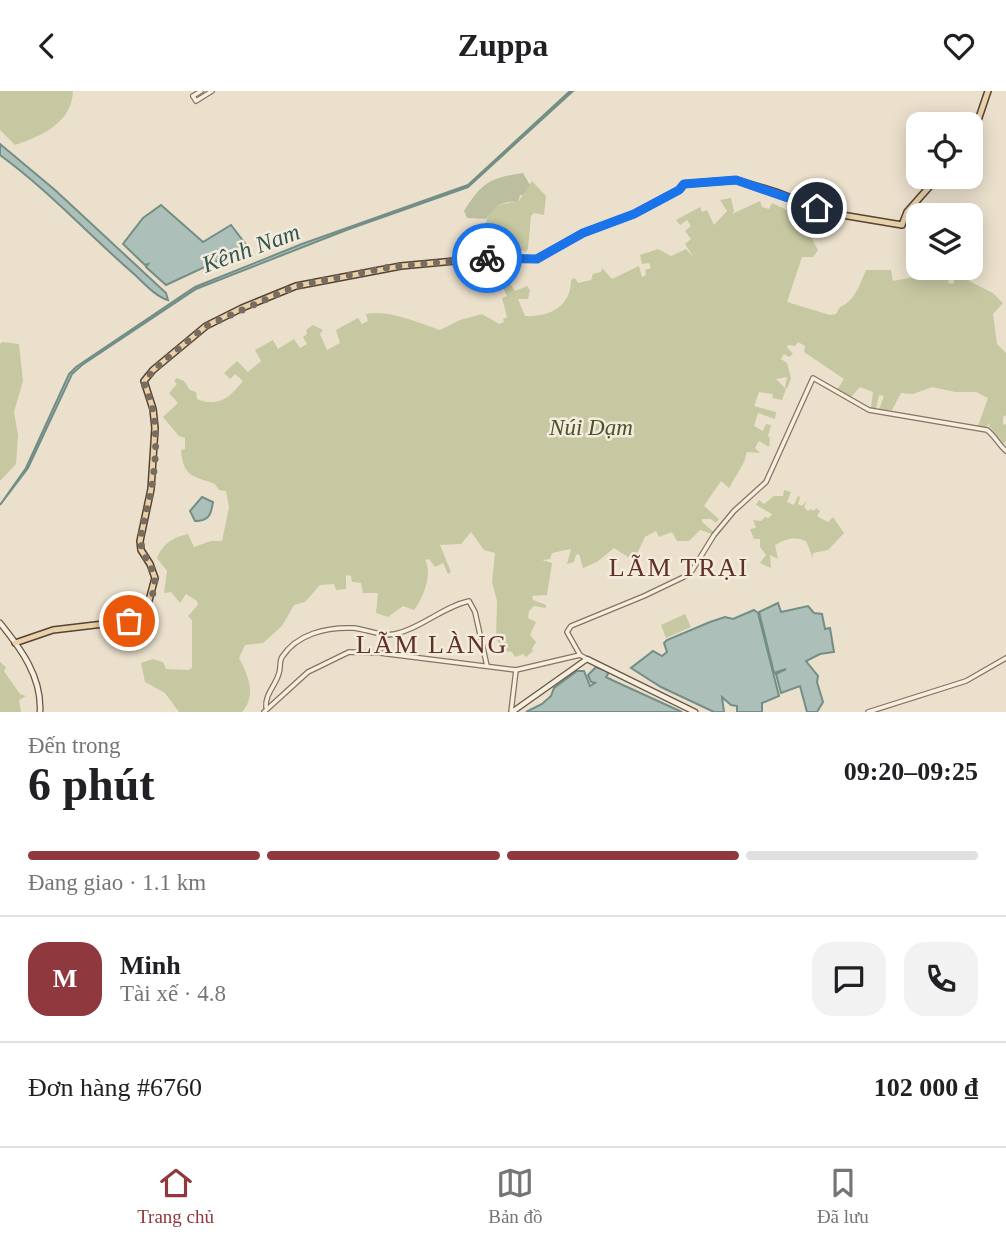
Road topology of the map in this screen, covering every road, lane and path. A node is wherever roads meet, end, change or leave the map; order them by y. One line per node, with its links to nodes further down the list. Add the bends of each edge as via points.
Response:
1 (201, 91): 2 (street, via 192,96 195,101)
2 (212, 91)
3 (988, 91): 4 (main road)
4 (981, 112)
5 (927, 189): 8 (main road, via 902,225 830,213 736,180 684,184 634,214 583,233 536,259 448,261 369,270 296,286 242,308 206,326 144,381 155,435 151,489 140,541 155,578 147,608 129,621 53,630)
6 (1006, 451): 9 (street, via 987,429 869,410 813,378 766,482 714,535 691,573 571,626 568,632)
7 (0, 623): 8 (main road)
8 (15, 643): 15 (main road, via 40,689)
9 (580, 655): 11 (street); 13 (street)
10 (1006, 658): 18 (street, via 966,681)
11 (587, 659): 16 (main road); 17 (main road)
12 (487, 666): 13 (street); 14 (street, via 349,652 308,672); 14 (street, via 475,612 469,601 458,603 391,635 354,628 323,630 293,643 281,659)
13 (516, 670): 16 (street)
14 (265, 710)
15 (40, 712)
16 (512, 712)
17 (695, 712)
18 (868, 712)

